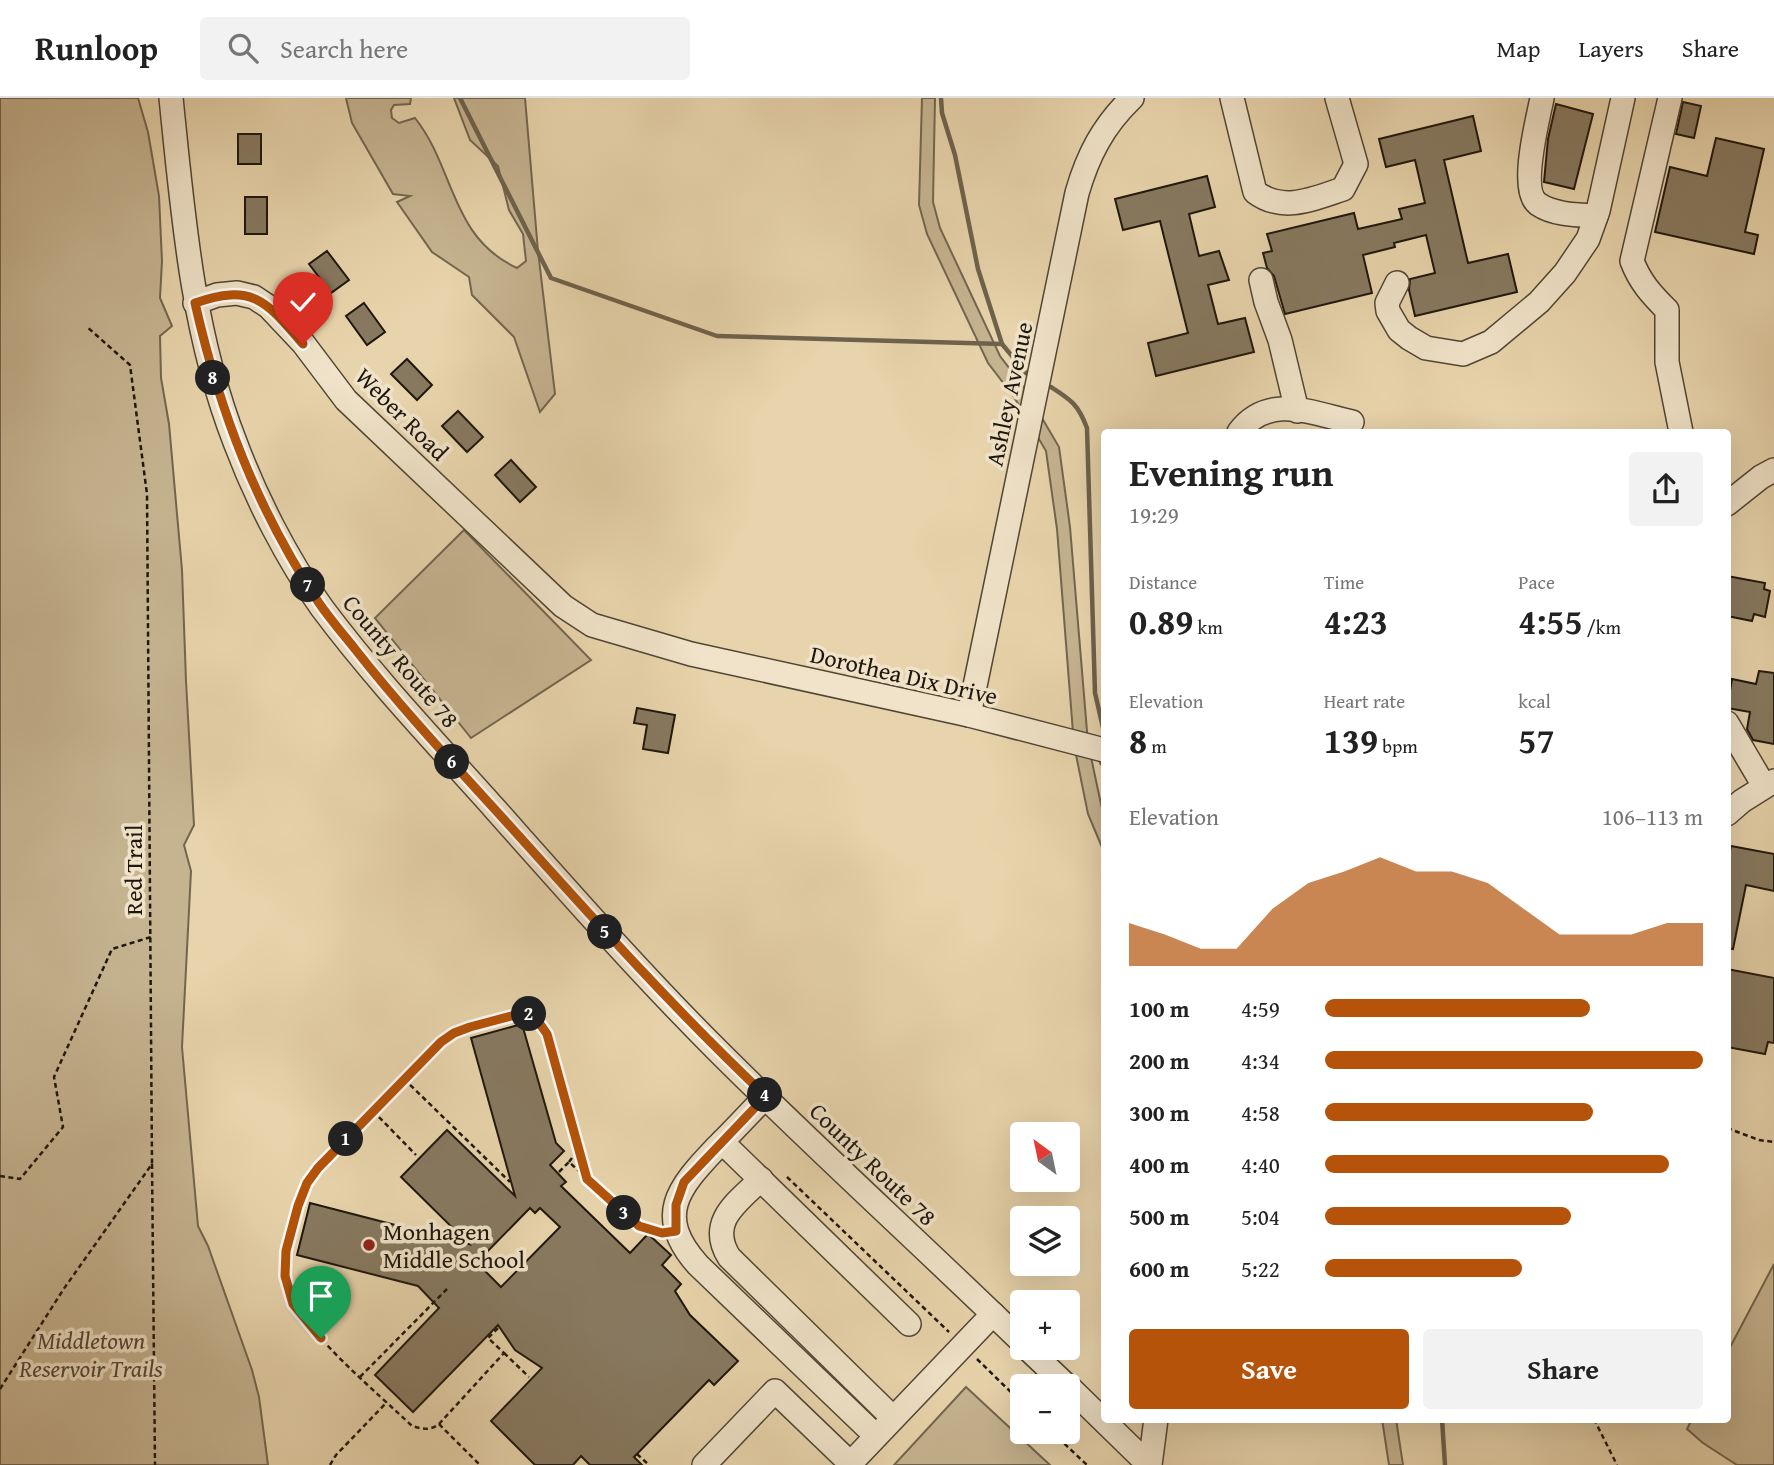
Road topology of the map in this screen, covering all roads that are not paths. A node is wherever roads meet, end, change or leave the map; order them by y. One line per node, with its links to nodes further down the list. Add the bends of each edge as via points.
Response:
1 (171, 98): 11 (street, County Route 78)
2 (1132, 98): 19 (street, Ashley Avenue, via 1097,139 1077,193)
3 (1232, 98): 4 (street, via 1255,192 1268,201 1301,203 1343,189 1356,164)
4 (1337, 98)
5 (1542, 98): 8 (street, via 1528,180 1532,197 1565,214)
6 (1623, 98): 8 (street)
7 (1670, 98): 15 (street, via 1632,261 1648,292 1667,310 1667,362)
8 (1597, 216): 10 (street, via 1588,239 1539,302 1491,342 1463,354 1426,348 1399,330 1387,303)
9 (1261, 279): 12 (street)
10 (1398, 283)
11 (195, 303): 18 (street, Weber Road, via 237,293 269,307 346,400 563,606 592,625); 24 (street, County Route 78, via 209,367 235,443 271,523 320,605 380,681 619,948)
12 (1297, 411): 13 (street); 14 (street, via 1265,410)
13 (1352, 422)
14 (1241, 429)
15 (1680, 429)
16 (1774, 470): 17 (street)
17 (1731, 501)
18 (691, 654): 19 (street, Dorothea Dix Drive)
19 (969, 715): 21 (street, Dorothea Dix Drive)
20 (1731, 729): 22 (street)
21 (1101, 749)
22 (1769, 784): 23 (street)
23 (1731, 811)
24 (766, 1096): 25 (street); 27 (street, County Route 78)
25 (722, 1142): 26 (street); 36 (street, via 679,1193 676,1231 682,1246)
26 (771, 1175): 28 (street); 36 (street, via 724,1218 724,1249)
27 (993, 1314): 29 (street, County Route 78); 36 (street)
28 (909, 1324)
29 (1010, 1330)
30 (1040, 1360): 31 (street)
31 (1054, 1374)
32 (1080, 1399): 33 (street)
33 (1101, 1419)
34 (1105, 1423): 39 (street)
35 (1155, 1423): 39 (street)
36 (884, 1427): 37 (street)
37 (849, 1464): 38 (street, via 775,1391)
38 (704, 1465)
39 (1149, 1465)

